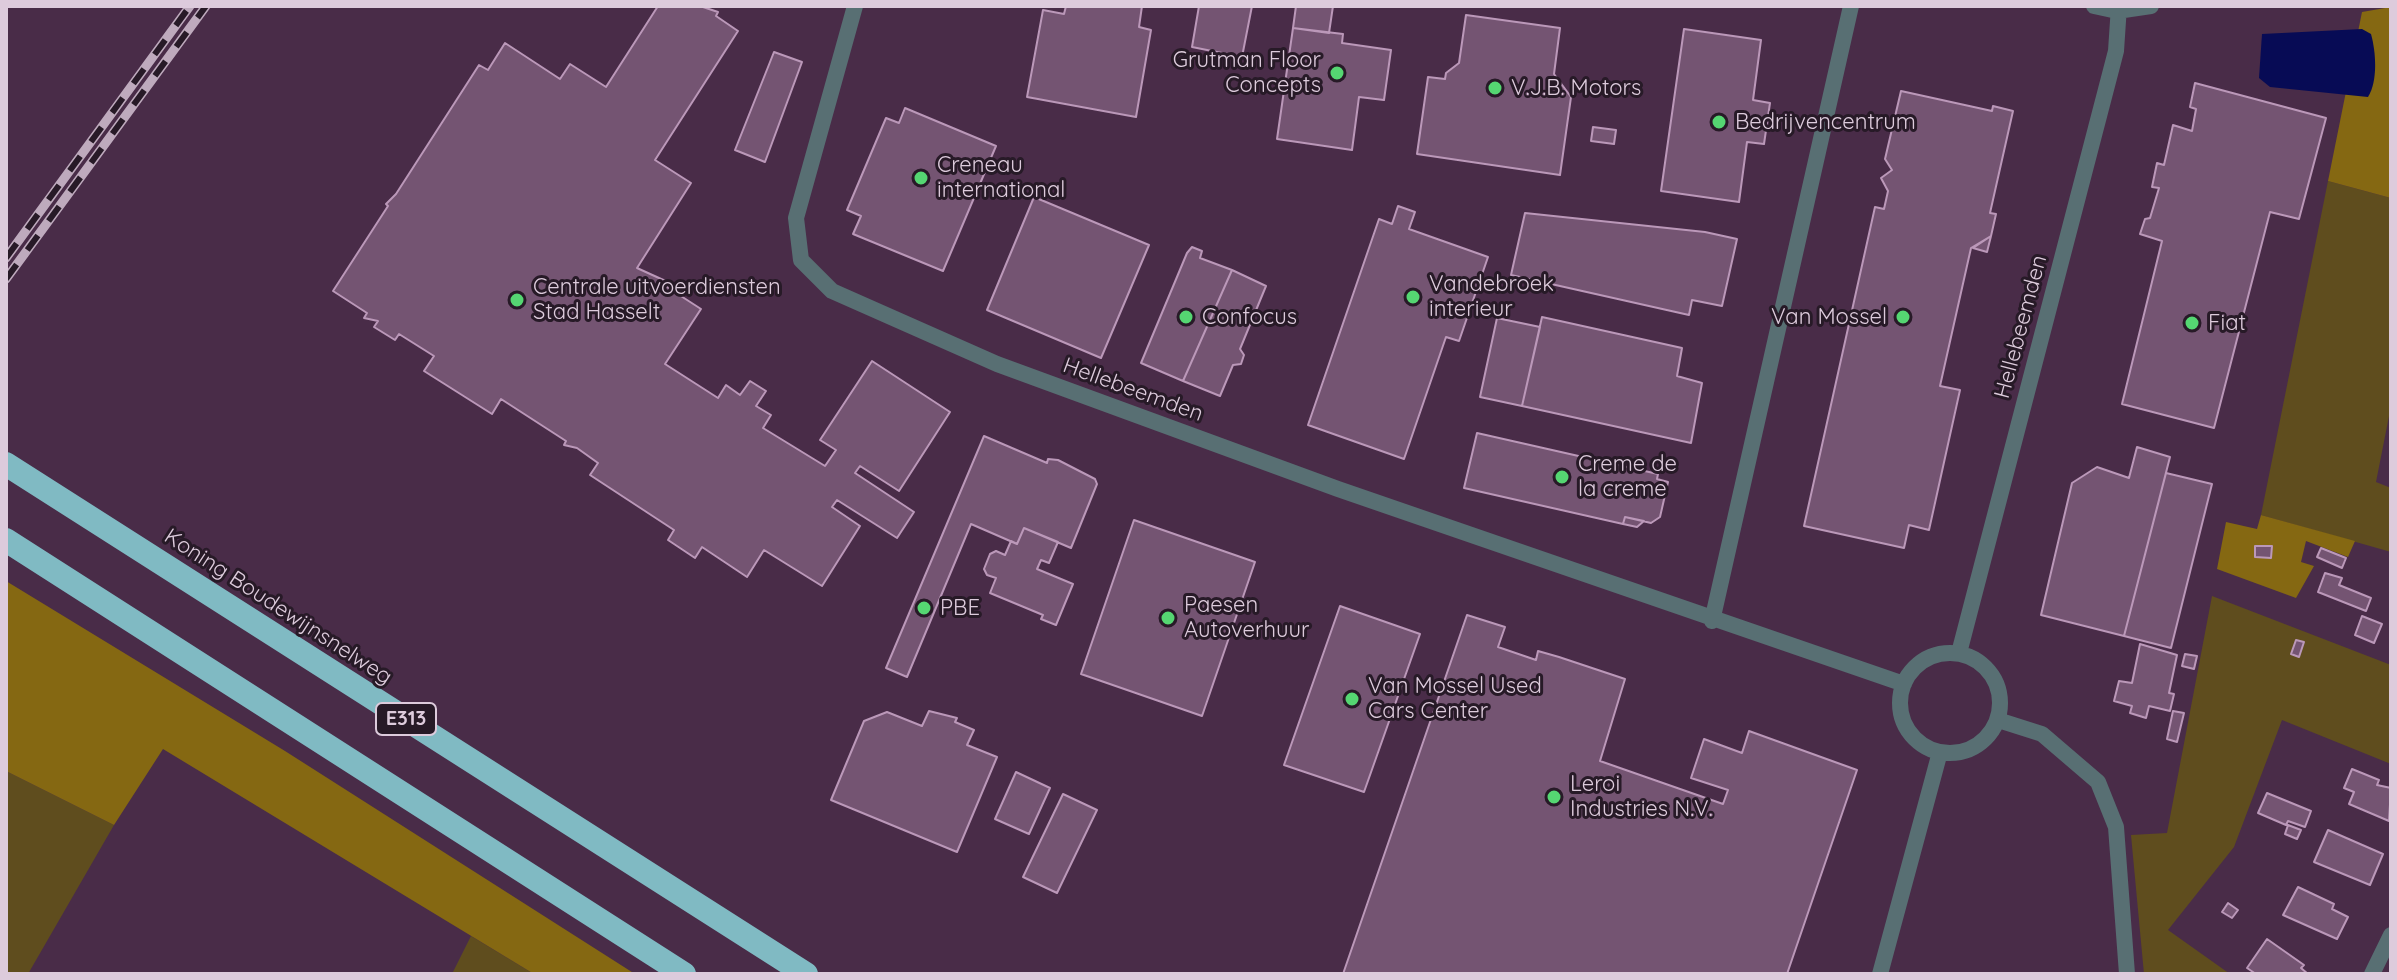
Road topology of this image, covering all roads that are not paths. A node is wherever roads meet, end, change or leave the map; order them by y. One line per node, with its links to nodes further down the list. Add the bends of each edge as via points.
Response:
1 (855, 6): 8 (street, Hellebeemden, via 796,218 801,260 832,291 997,364)
2 (1851, 6): 8 (street)
3 (2094, 6): 5 (street)
4 (2151, 6): 5 (street)
5 (2117, 8): 9 (street, Hellebeemden, via 2116,51)
6 (6, 464): 15 (highway, Koning Boudewijnsnelweg / E313)
7 (6, 540): 14 (highway)
8 (1712, 621): 10 (street, Hellebeemden)
9 (1959, 653): 10 (street, via 1926,659); 11 (street, via 1979,662 1994,678 2001,699)
10 (1904, 684): 12 (street, via 1900,705 1906,727 1920,743)
11 (1998, 720): 12 (street, via 1984,740 1964,751); 17 (street, via 2042,734 2098,782 2116,827)
12 (1940, 752): 16 (street)
13 (2391, 935): 18 (street)
14 (684, 974)
15 (806, 974)
16 (1880, 974)
17 (2127, 974)
18 (2372, 974)

